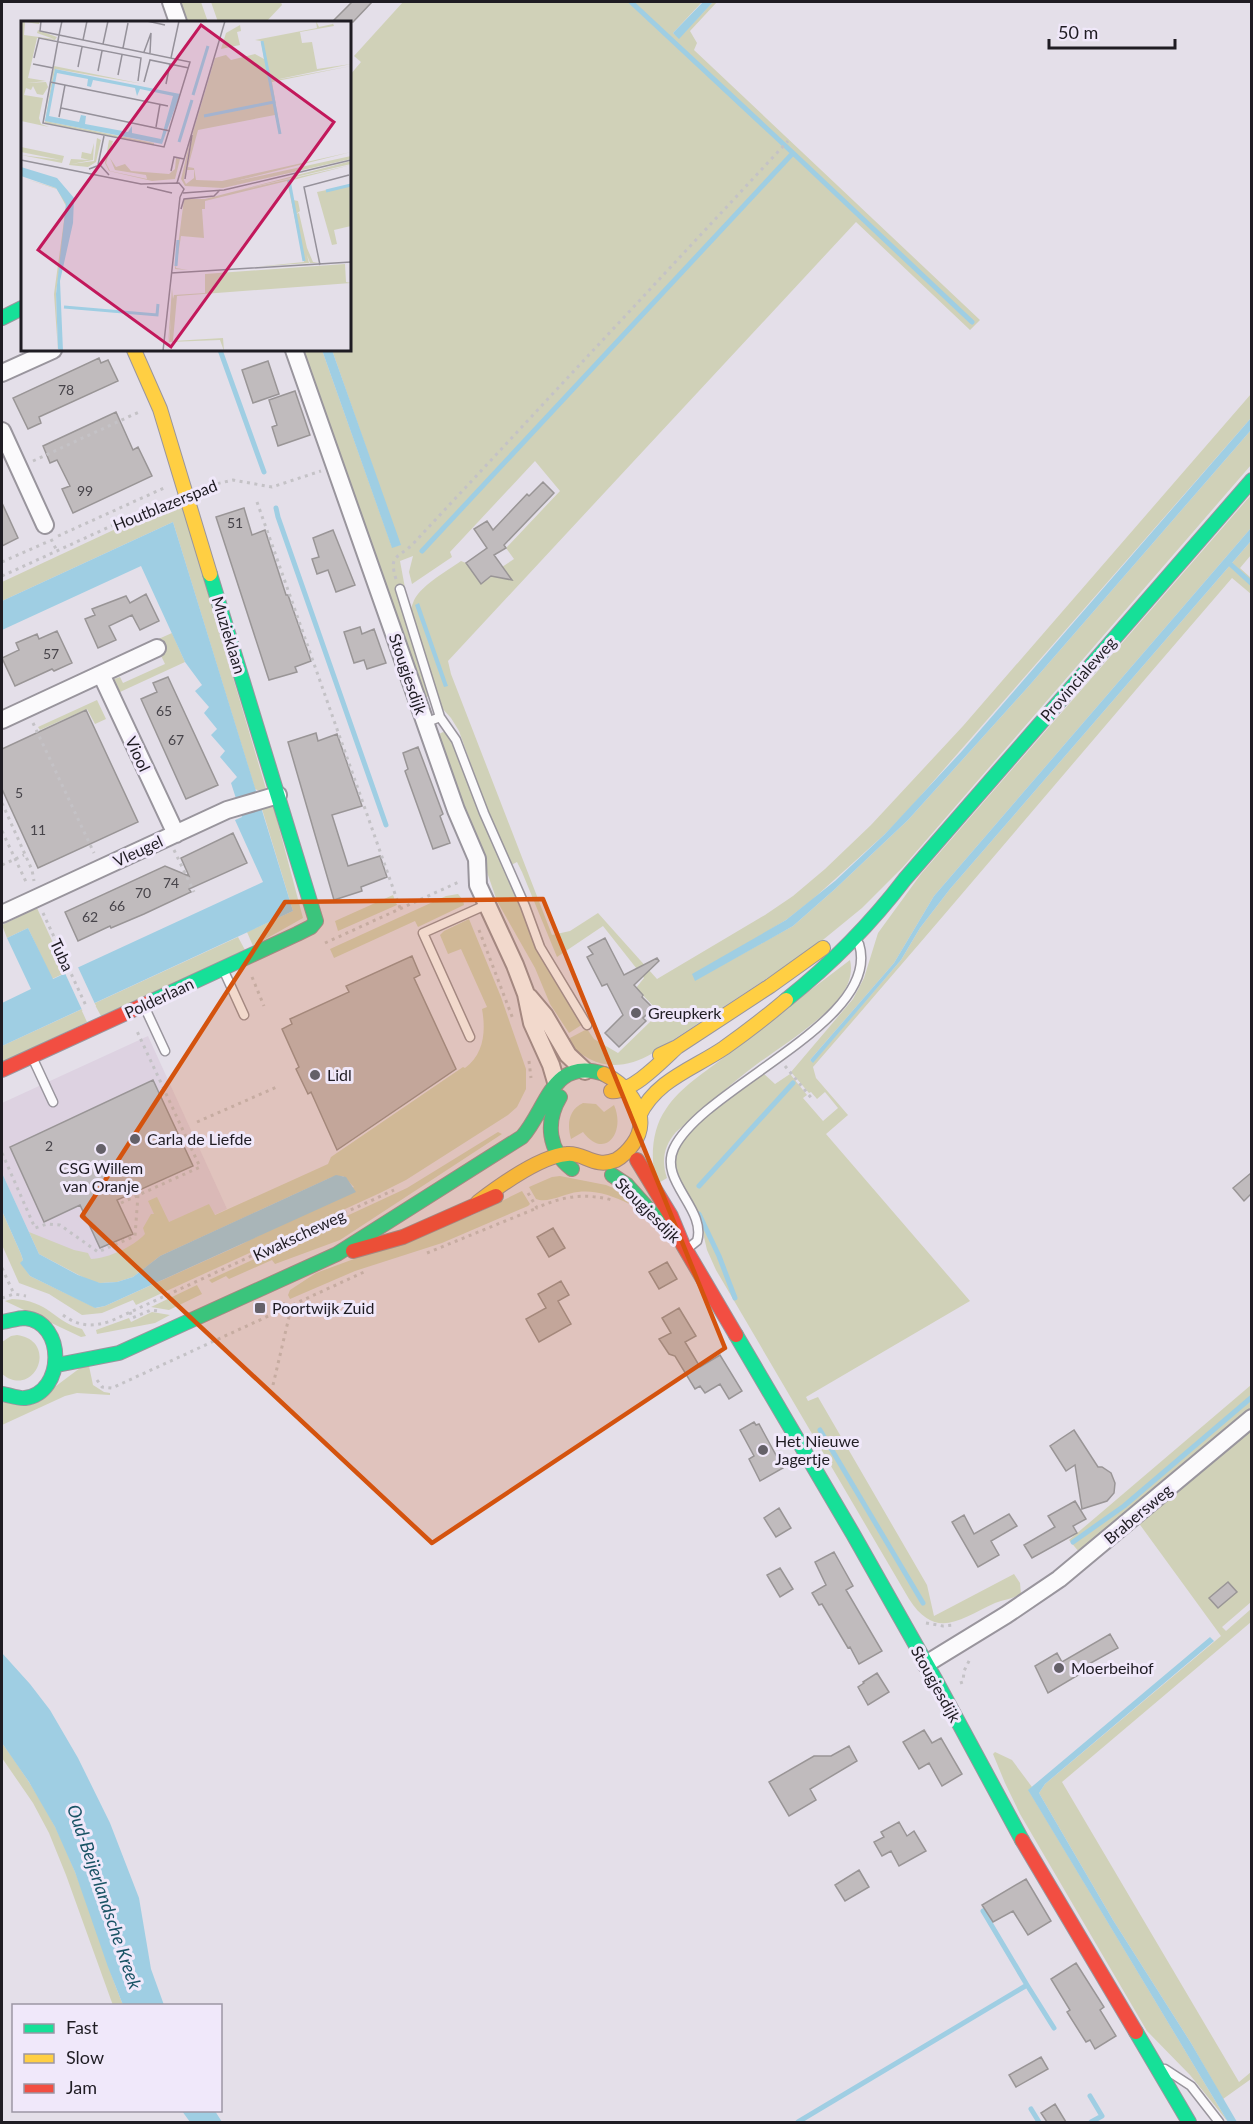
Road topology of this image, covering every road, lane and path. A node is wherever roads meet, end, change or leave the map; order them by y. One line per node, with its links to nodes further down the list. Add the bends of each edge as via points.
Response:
1 (171, 2): 2 (street)
2 (178, 21)
3 (788, 141): 20 (path, via 412,545 395,557 392,567)
4 (21, 308): 5 (main road)
5 (2, 318)
6 (51, 351): 9 (street)
7 (134, 351): 10 (main road, Muzieklaan)
8 (294, 351): 12 (street, Stougjesdijk)
9 (2, 373)
10 (158, 404): 13 (path); 15 (main road, Muzieklaan)
11 (2, 431): 13 (street)
12 (335, 466): 15 (path, Houtblazerspad, via 276,486 233,480); 26 (street, Stougjesdijk)
13 (18, 468): 17 (street)
14 (1251, 480): 36 (main road, Provincialeweg)
15 (184, 486): 18 (path, Houtblazerspad); 19 (path, Houtblazerspad); 28 (main road, Muzieklaan)
16 (257, 501): 23 (path)
17 (45, 525)
18 (2, 562)
19 (2, 576)
20 (400, 590): 26 (lane)
21 (157, 648): 22 (street)
22 (101, 674): 25 (street); 31 (street, Viool)
23 (326, 696): 24 (path); 40 (path)
24 (320, 697)
25 (2, 720)
26 (432, 720): 39 (street, Stougjesdijk, via 456,810 476,857 478,885); 52 (lane, via 456,740 540,947)
27 (36, 730): 32 (path)
28 (278, 795): 31 (street, Vleugel, via 236,807); 43 (main road, Muzieklaan)
29 (2, 803): 33 (path, Tuba)
30 (2, 831): 34 (path, Tuba)
31 (172, 835): 37 (path); 38 (street, Vleugel)
32 (92, 850)
33 (25, 855): 34 (path); 38 (path, Tuba, via 32,870)
34 (14, 859): 35 (path); 38 (path, Tuba)
35 (2, 865)
36 (905, 879): 44 (main road, Provincialeweg); 56 (main road, Provincialeweg, via 816,954)
37 (194, 892)
38 (36, 898): 42 (street, Vleugel); 50 (path, Tuba)
39 (488, 904): 41 (lane); 47 (street, Stougjesdijk)
40 (400, 908)
41 (472, 911): 53 (path); 55 (lane, via 423,933)
42 (2, 914)
43 (315, 923): 45 (main road, Polderlaan)
44 (855, 938): 59 (main road, Provincialeweg, via 807,984); 60 (lane, via 861,966 846,998)
45 (223, 968): 48 (main road, Polderlaan); 51 (lane)
46 (251, 976): 49 (path)
47 (526, 994): 64 (street, Stougjesdijk, via 545,1016); 68 (street, Stougjesdijk, via 532,1023)
48 (144, 1005): 57 (lane); 58 (main road, Polderlaan)
49 (264, 1006)
50 (89, 1012)
51 (244, 1015)
52 (587, 1024)
53 (516, 1026)
54 (136, 1029): 79 (path, via 200,1167)
55 (471, 1037)
56 (677, 1047): 63 (main road, Provincialeweg, via 624,1077); 67 (main road, Provincialeweg)
57 (165, 1051)
58 (32, 1056): 62 (main road, Polderlaan); 70 (lane)
59 (711, 1056): 71 (main road, Provincialeweg, via 651,1094); 75 (main road, Provincialeweg, via 661,1101)
60 (778, 1057): 69 (path); 82 (lane, via 702,1116 673,1149 671,1170 699,1231 697,1241)
61 (528, 1059): 65 (path)
62 (2, 1070)
63 (614, 1078): 64 (main road, via 600,1072); 67 (main road)
64 (579, 1081): 67 (main road, via 617,1092); 68 (main road); 68 (main road, via 569,1074)
65 (531, 1082)
66 (277, 1087): 72 (path)
67 (626, 1088): 71 (main road)
68 (559, 1089): 76 (main road, via 550,1124 553,1143); 84 (main road, Kwakscheweg, via 545,1097 532,1126 522,1137)
69 (813, 1100)
70 (53, 1102)
71 (639, 1116): 73 (main road)
72 (197, 1122)
73 (632, 1146): 75 (main road, Stougjesdijk); 76 (main road, via 621,1157 602,1163 574,1154)
74 (2, 1153): 79 (path, via 35,1228 60,1225 98,1252 135,1236)
75 (637, 1160): 77 (main road, via 628,1168); 82 (main road, Stougjesdijk, via 669,1210)
76 (564, 1161): 77 (main road, Stougjesdijk); 84 (main road, Kwakscheweg, via 430,1226 390,1242)
77 (599, 1175): 82 (main road, Stougjesdijk, via 627,1185)
78 (401, 1186): 91 (path, Kwakscheweg, via 120,1317)
79 (138, 1195): 80 (path)
80 (122, 1203)
81 (537, 1208): 83 (path)
82 (685, 1247): 102 (main road, Stougjesdijk)
83 (426, 1253)
84 (338, 1254): 92 (main road, Kwakscheweg)
85 (2, 1268): 87 (path, via 14,1294)
86 (366, 1271): 96 (path)
87 (2, 1298)
88 (2, 1304): 90 (main road)
89 (290, 1317): 98 (path)
90 (5, 1321): 95 (main road, via 23,1319 37,1323)
91 (89, 1326)
92 (157, 1335): 93 (main road, Kwakscheweg); 97 (main road, Kwakscheweg, via 114,1355)
93 (117, 1338)
94 (71, 1343): 95 (main road)
95 (55, 1344): 97 (main road)
96 (201, 1346)
97 (57, 1365): 99 (main road, via 48,1384 38,1393 24,1397)
98 (273, 1385)
99 (2, 1394)
100 (1251, 1418): 102 (street, Brabersweg, via 1059,1579)
101 (976, 1652): 103 (path, via 965,1667 963,1682)
102 (926, 1664): 103 (main road, Stougjesdijk)
103 (942, 1693): 104 (main road, Stougjesdijk, via 998,1799)
104 (1153, 2062): 105 (main road, Stougjesdijk); 106 (lane, via 1191,2086)
105 (1189, 2122)
106 (1219, 2122)

